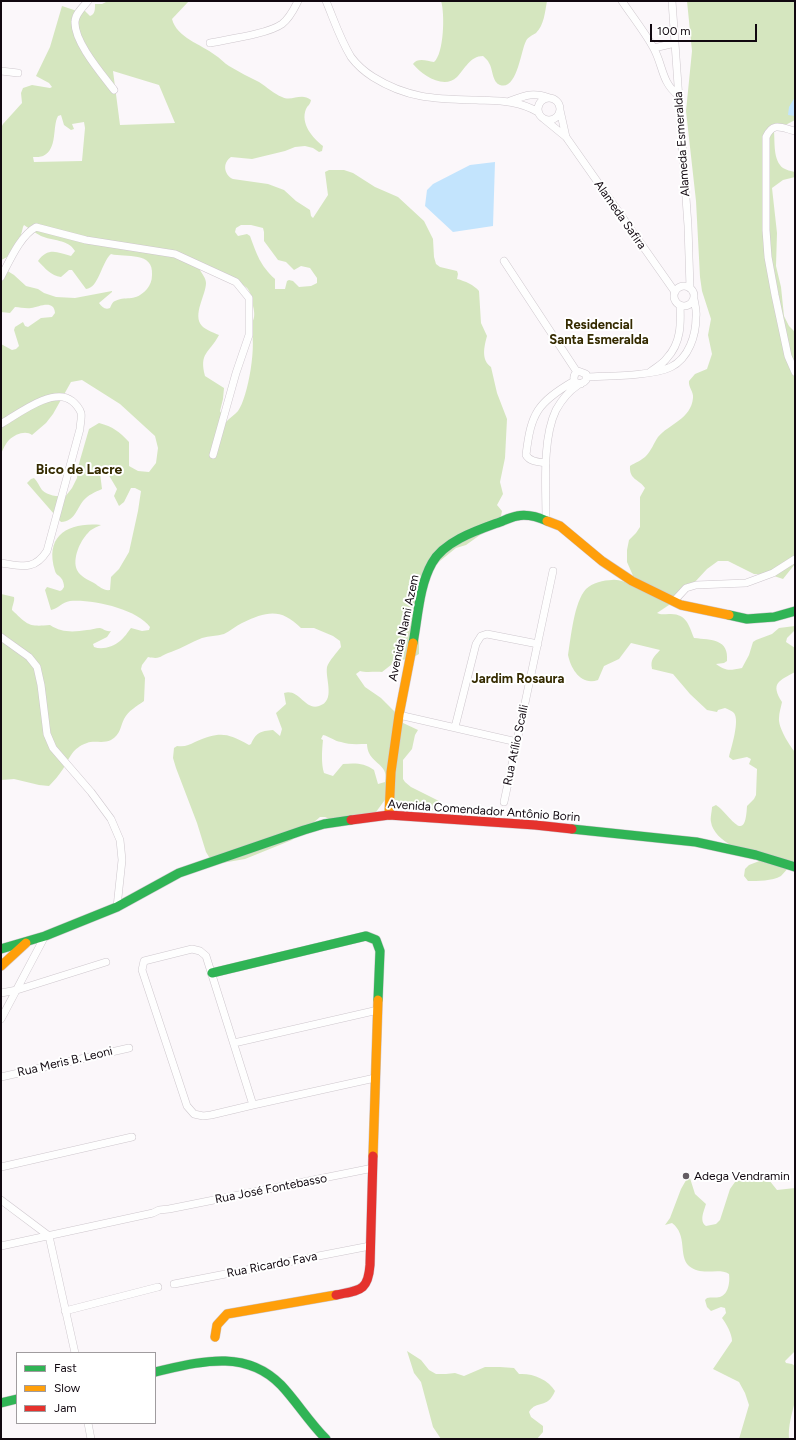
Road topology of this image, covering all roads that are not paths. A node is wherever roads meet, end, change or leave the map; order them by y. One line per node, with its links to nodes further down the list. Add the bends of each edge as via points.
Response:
1 (88, 1): 11 (street, via 77,14 76,34 89,57)
2 (298, 1): 6 (street, via 282,24 253,34)
3 (326, 1): 14 (street, Alameda Safira, via 352,58 364,71 382,82 401,92 420,97)
4 (622, 1): 8 (street)
5 (672, 1): 7 (street, Alameda Esmeralda)
6 (210, 43)
7 (675, 43): 8 (street); 12 (street, Alameda Esmeralda)
8 (654, 48): 12 (street, via 671,90)
9 (1, 71): 10 (street)
10 (18, 73)
11 (114, 90)
12 (678, 95): 22 (street, Alameda Esmeralda)
13 (550, 98): 14 (street, Alameda Safira, via 529,94); 15 (street, Alameda Safira, via 558,103); 16 (street, via 543,99)
14 (510, 101): 16 (street, Alameda Safira)
15 (560, 110): 17 (street, via 554,119); 19 (street, Alameda Safira)
16 (538, 112): 17 (street, Alameda Safira)
17 (544, 119): 19 (street, Alameda Safira)
18 (795, 131): 28 (street, via 773,127 766,137 768,257 788,356)
19 (566, 137): 23 (street, Alameda Safira)
20 (504, 261): 26 (street)
21 (1, 277): 32 (street, via 23,238 36,227 86,240 175,254 236,282 249,298 249,335)
22 (690, 288): 23 (street, via 682,286); 24 (street, Alameda Esmeralda, via 694,293)
23 (675, 292): 25 (street, via 675,299)
24 (694, 299): 25 (street, via 690,304); 27 (street, Alameda Esmeralda, via 697,316 688,352 673,366)
25 (680, 305): 27 (street, via 681,325 677,341 667,359)
26 (577, 372): 29 (street, via 584,372); 30 (street, via 574,376)
27 (650, 372): 29 (street, Alameda Esmeralda)
28 (795, 372)
29 (586, 377): 30 (street, via 584,382)
30 (577, 382): 33 (street, via 560,403 552,422); 33 (street, via 549,397 540,406 531,424 526,455 528,459)
31 (1, 424): 36 (street, via 46,398 58,396 68,398 76,404 81,413 80,429 47,551 41,560 32,565)
32 (213, 455)
33 (546, 463): 34 (street)
34 (546, 519): 38 (street, Avenida Nami Azem, via 560,526 602,561 632,580); 42 (street, Avenida Nami Azem, via 517,516 486,526 457,540 433,561 422,594)
35 (795, 559): 38 (street, via 773,573 746,583 696,585 686,588)
36 (1, 564)
37 (553, 571): 41 (street, Rua Atílio Scalli)
38 (674, 601): 39 (street, Avenida Nami Azem, via 681,605 747,619 774,617)
39 (795, 611)
40 (1, 637): 48 (street, via 29,656 37,667 47,734 53,748 111,818 120,840 122,860)
41 (538, 644): 43 (street, via 487,634 481,636); 44 (street, Rua Atílio Scalli)
42 (399, 715): 43 (street); 46 (street, Avenida Nami Azem, via 391,772)
43 (455, 727): 44 (street)
44 (517, 742): 45 (street, Rua Atílio Scalli)
45 (504, 802)
46 (389, 815): 47 (street, Avenida Comendador Antônio Borin, via 535,825 696,842 756,855); 48 (street, Avenida Comendador Antônio Borin, via 324,824 304,830 179,874)
47 (795, 867)
48 (117, 907): 49 (street, Avenida Comendador Antônio Borin)
49 (45, 936): 50 (street, Avenida Comendador Antônio Borin); 55 (street)
50 (28, 942): 51 (street, Avenida Comendador Antônio Borin); 53 (street)
51 (1, 949)
52 (106, 962): 55 (street)
53 (1, 966)
54 (212, 973): 57 (street, via 348,940 373,937 377,940 380,951); 59 (street); 63 (street, via 206,956 192,949 144,961 142,970 187,1106 194,1114 203,1116)
55 (18, 990): 56 (street); 58 (street)
56 (1, 993)
57 (378, 1010): 59 (street); 62 (street)
58 (1, 1019)
59 (234, 1042): 63 (street)
60 (129, 1048): 61 (street, Rua Meris B. Leoni)
61 (1, 1077)
62 (375, 1078): 63 (street); 66 (street)
63 (254, 1105)
64 (132, 1137): 65 (street)
65 (1, 1167)
66 (372, 1168): 68 (street, Rua José Fontebasso, via 159,1210); 70 (street)
67 (1, 1200): 68 (street)
68 (49, 1236): 69 (street); 73 (street)
69 (1, 1246)
70 (370, 1246): 71 (street, Rua Ricardo Fava); 74 (street, via 368,1277 362,1288 227,1314 217,1325)
71 (174, 1284)
72 (158, 1287): 73 (street)
73 (65, 1311): 75 (street)
74 (215, 1337)
75 (75, 1352)
76 (156, 1372): 81 (street, via 222,1359 256,1366 279,1383)
77 (16, 1399): 78 (street)
78 (1, 1403)
79 (88, 1424): 80 (street)
80 (91, 1439)
81 (326, 1439)

